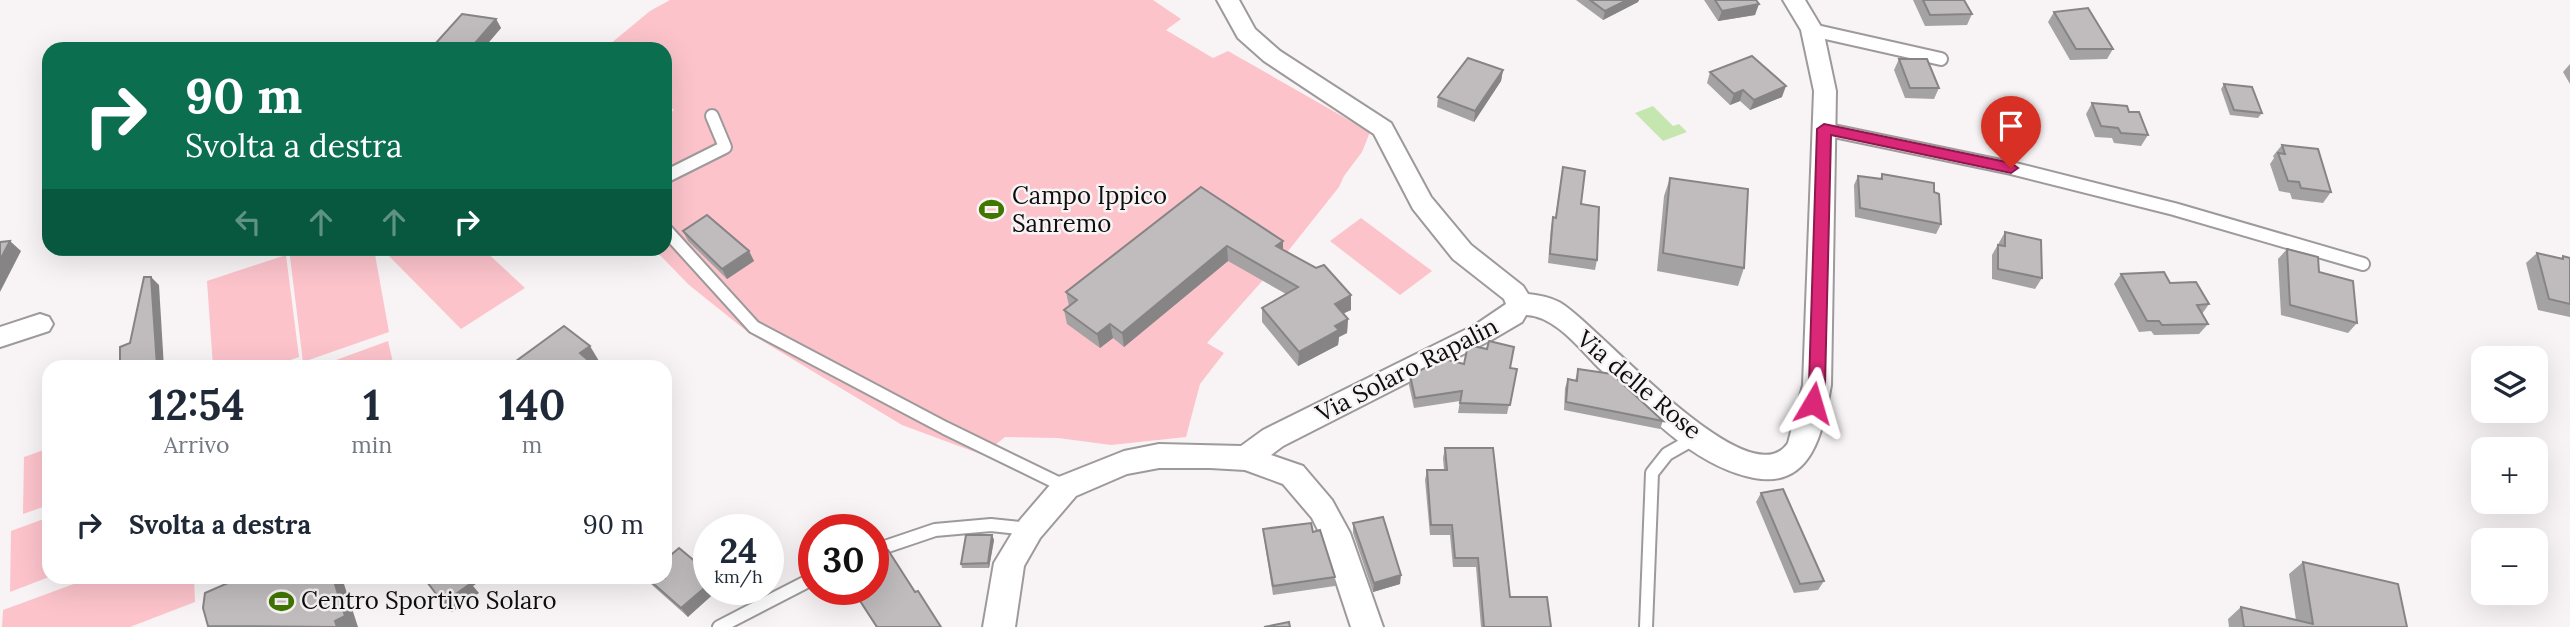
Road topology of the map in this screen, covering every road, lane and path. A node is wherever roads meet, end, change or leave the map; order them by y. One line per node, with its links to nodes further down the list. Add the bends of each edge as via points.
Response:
1 (1228, 0): 10 (street, Via Solaro Rapalin, via 1246,33 1272,56 1383,129 1422,203 1462,252 1514,293)
2 (1794, 0): 3 (street, Via delle Rose)
3 (1812, 30): 4 (lane); 6 (street, Via delle Rose, via 1825,90)
4 (1941, 59)
5 (712, 117): 7 (lane, via 725,147)
6 (1824, 129): 9 (lane, via 2011,168); 13 (street, Via delle Rose, via 1817,385 1810,421 1795,456 1776,467 1749,466)
7 (672, 174)
8 (672, 237): 15 (lane, via 754,327)
9 (2363, 264)
10 (1519, 304): 13 (street, Via delle Rose, via 1549,309 1672,420); 14 (street, Via Solaro Rapalin, via 1513,315 1498,324 1273,438)
11 (40, 324): 12 (street)
12 (0, 337)
13 (1698, 437): 22 (lane, via 1667,454 1652,473)
14 (1245, 458): 15 (street, via 1159,456 1124,463); 21 (street, via 1293,475 1322,509 1335,533)
15 (1066, 487): 16 (street)
16 (1030, 529): 17 (lane, via 991,525 934,530); 20 (street, via 1009,563)
17 (889, 545)
18 (798, 586): 19 (lane)
19 (719, 627)
20 (999, 627)
21 (1367, 627)
22 (1646, 627)

